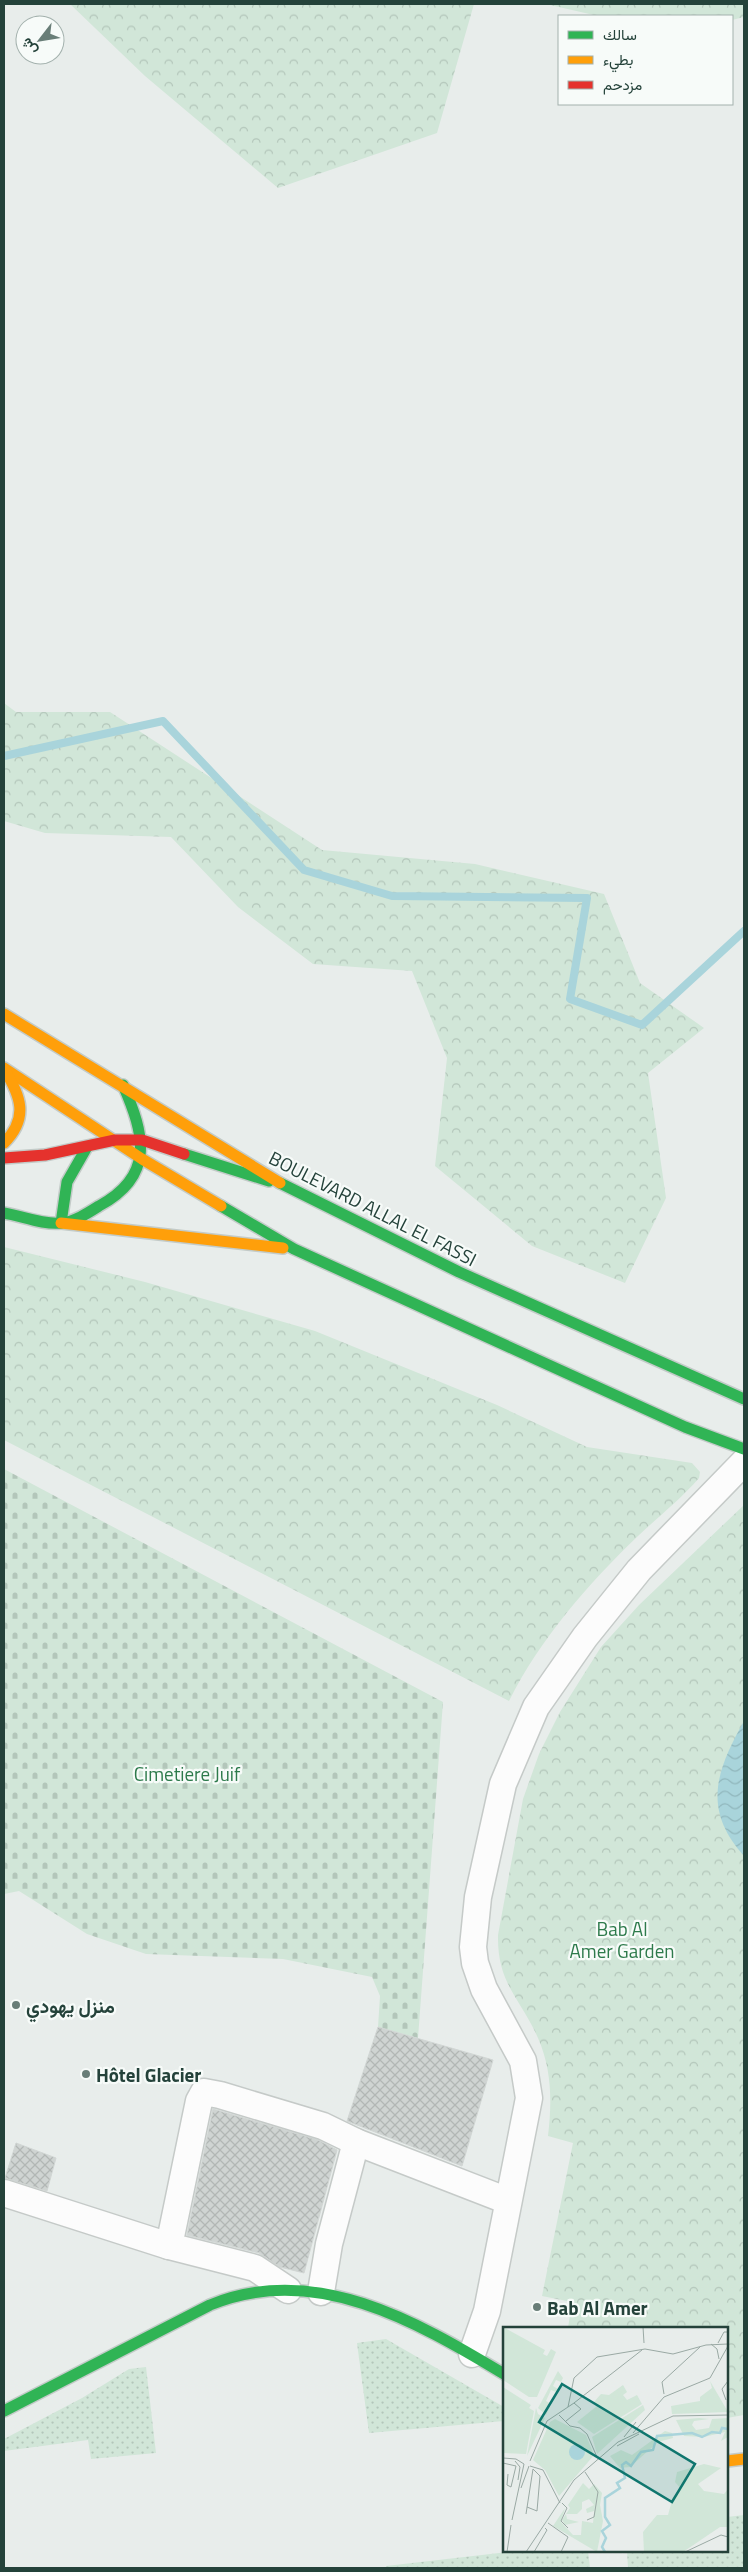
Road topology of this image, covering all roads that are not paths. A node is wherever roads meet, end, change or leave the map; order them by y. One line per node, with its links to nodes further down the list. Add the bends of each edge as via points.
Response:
1 (4, 1014): 3 (main road, BOULEVARD ALLAL EL FASSI)
2 (4, 1068): 4 (main road); 6 (main road, via 18,1094 21,1111 18,1127)
3 (122, 1085): 5 (main road, via 136,1113); 10 (main road, BOULEVARD ALLAL EL FASSI)
4 (114, 1140): 5 (main road); 7 (main road); 9 (main road)
5 (142, 1140): 9 (main road); 10 (main road)
6 (4, 1143)
7 (87, 1147): 8 (main road); 12 (main road, via 66,1182 61,1202)
8 (4, 1158)
9 (142, 1158): 12 (main road, via 135,1176 122,1192 101,1207); 13 (main road)
10 (285, 1186): 14 (main road, BOULEVARD ALLAL EL FASSI, via 459,1272)
11 (4, 1213): 12 (main road)
12 (61, 1223): 13 (main road)
13 (294, 1249): 15 (main road, via 685,1427)
14 (744, 1400)
15 (744, 1449)
16 (744, 1462): 19 (street, via 639,1570 585,1637 536,1707 504,1784 478,1897 473,1947 484,1989 521,2056 528,2083 527,2115)
17 (356, 2142): 19 (street); 20 (street, via 323,2126 204,2092 199,2101); 22 (street, via 329,2244)
18 (4, 2193): 20 (street)
19 (508, 2201): 23 (street, via 487,2311)
20 (169, 2246): 21 (street, via 255,2268)
21 (288, 2290): 22 (main road); 25 (main road, via 248,2293 202,2309)
22 (321, 2292): 23 (main road, via 379,2306)
23 (472, 2354): 24 (main road)
24 (503, 2373)
25 (4, 2411)
26 (744, 2459): 27 (main road)
27 (728, 2461)

